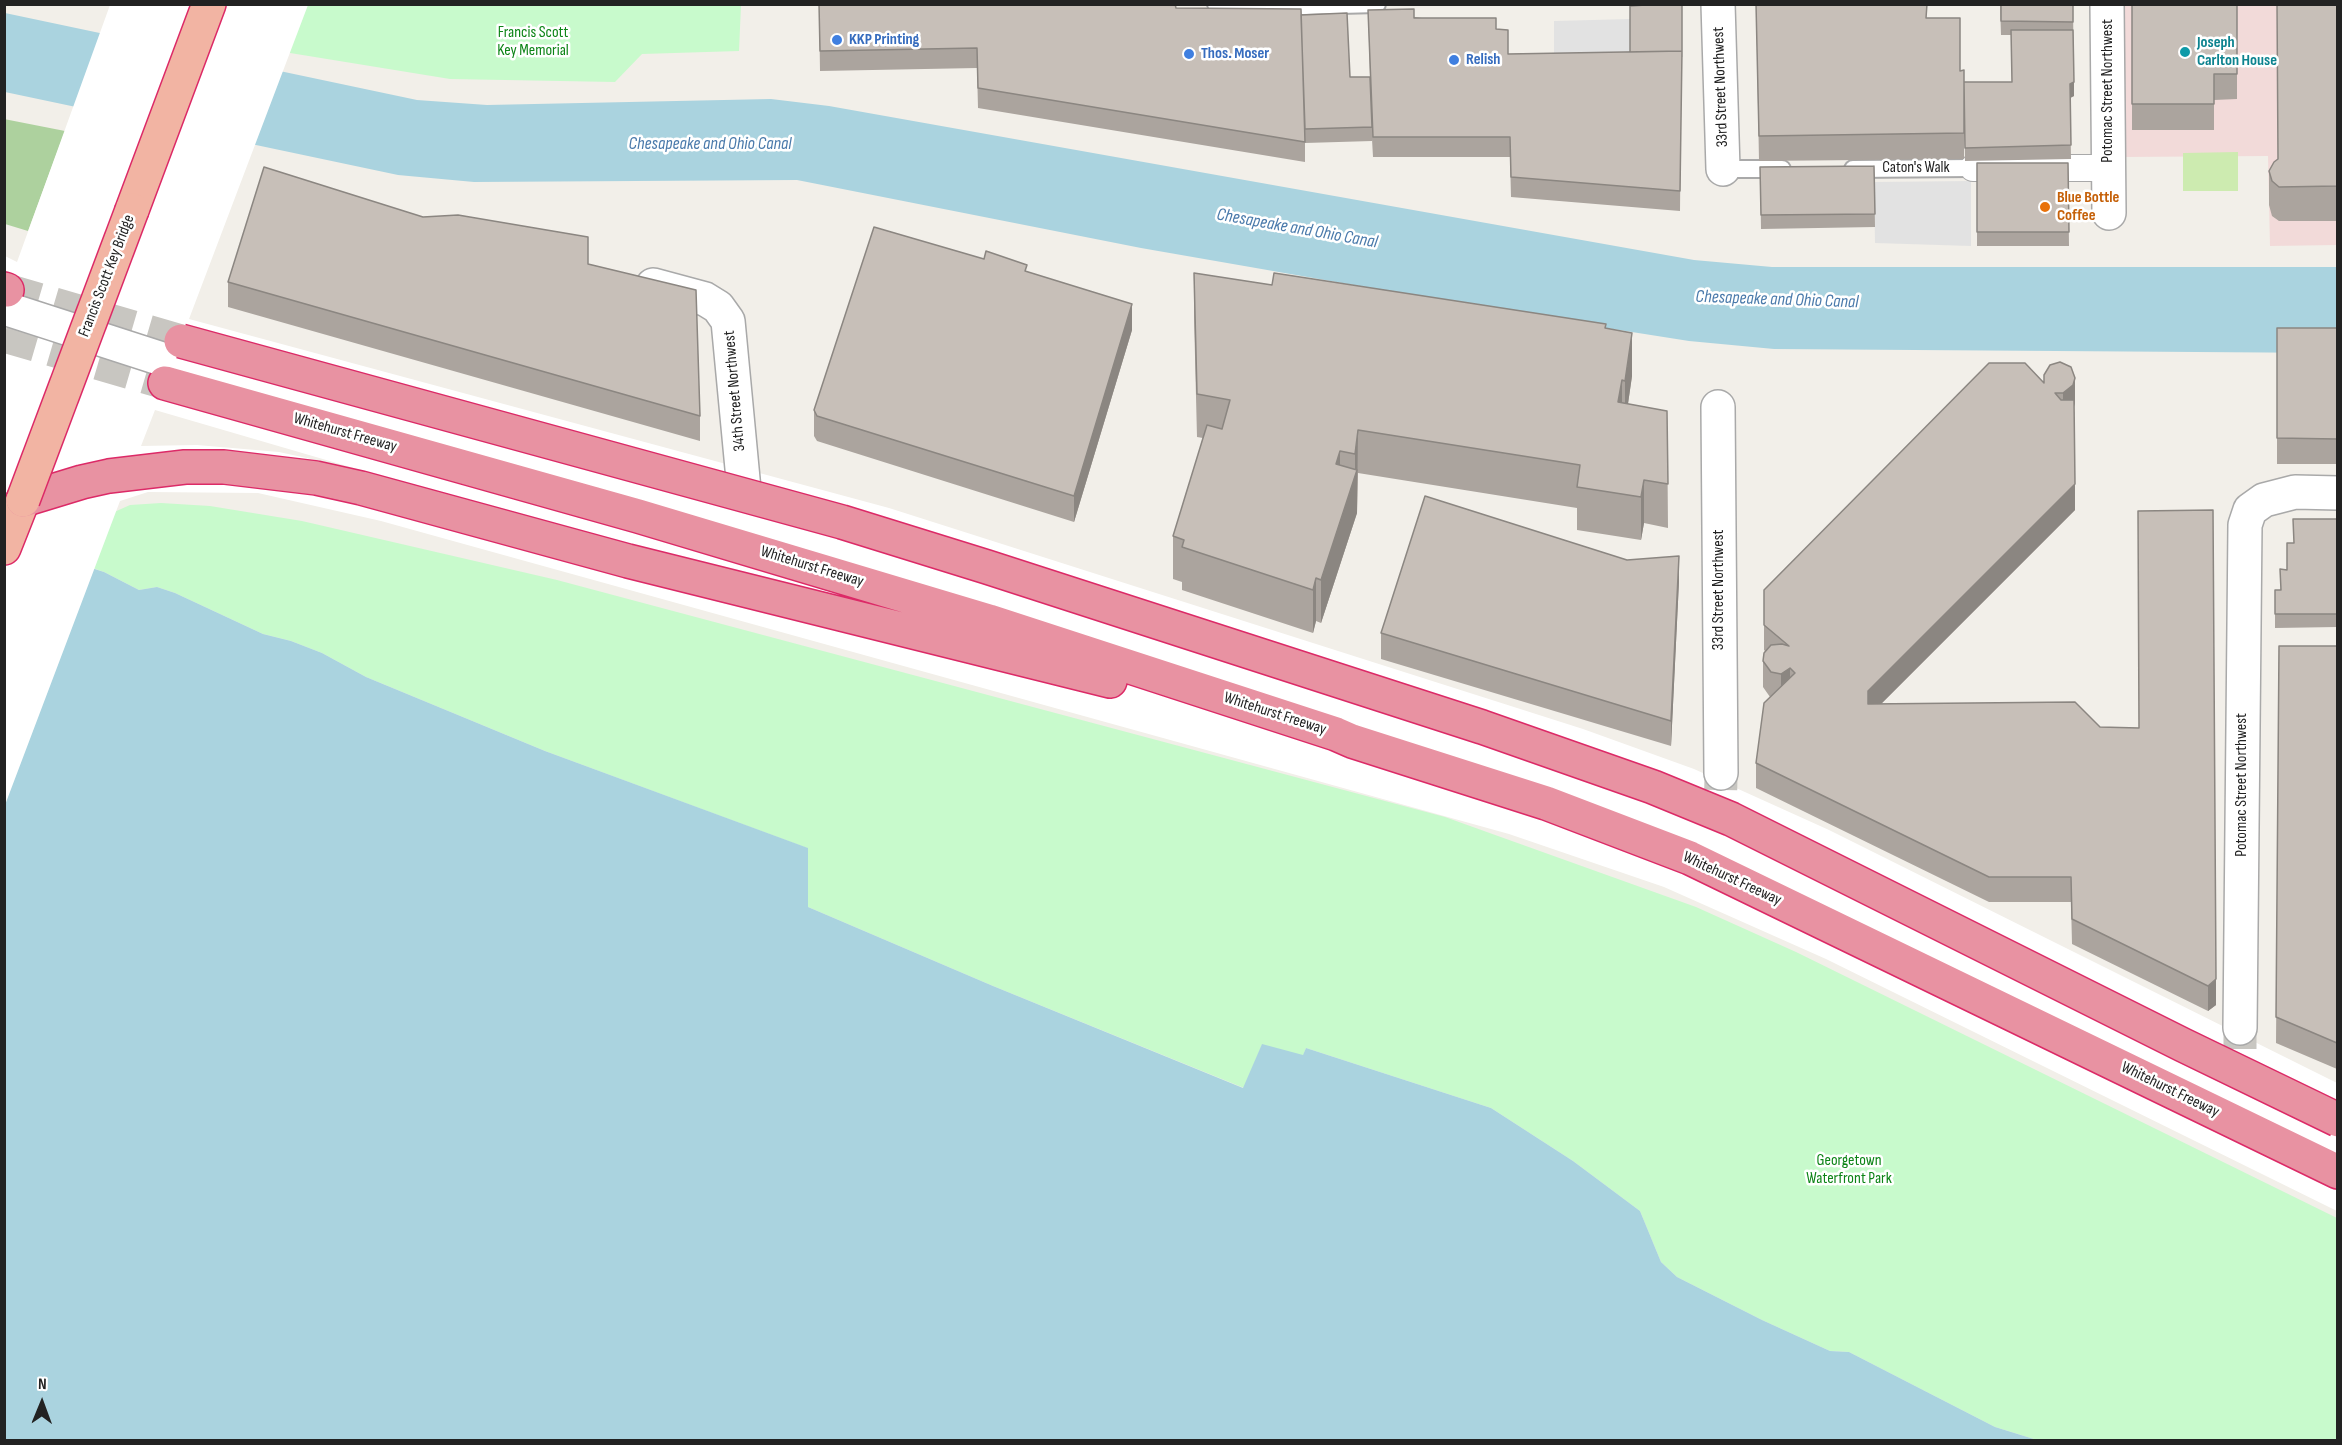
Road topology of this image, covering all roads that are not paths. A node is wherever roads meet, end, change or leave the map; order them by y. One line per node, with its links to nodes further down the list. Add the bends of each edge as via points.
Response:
1 (209, 4): 18 (highway, Francis Scott Key Bridge, bridge)
2 (1216, 4): 3 (lane, via 1230,8)
3 (1377, 4)
4 (1718, 4): 8 (street, 33rd Street Northwest)
5 (2107, 4): 7 (street, Potomac Street Northwest)
6 (1973, 168): 7 (street, Caton's Walk); 10 (lane, Caton's Walk)
7 (2109, 168): 11 (street, Potomac Street Northwest)
8 (1723, 169): 9 (lane)
9 (1794, 169)
10 (1841, 169)
11 (2109, 213)
12 (627, 278): 19 (street, 34th Street Northwest, via 705,299 718,307 728,321)
13 (5, 296): 19 (street, via 198,370)
14 (181, 341): 24 (highway, bridge, via 842,522 1471,723 1612,772 1731,819)
15 (165, 383): 21 (highway, Whitehurst Freeway, via 638,516 956,611)
16 (1718, 407): 22 (street, 33rd Street Northwest)
17 (2337, 493): 23 (street, Potomac Street Northwest, via 2295,492 2264,500 2250,510 2245,525)
18 (23, 500): 20 (highway, Francis Scott Key Bridge); 21 (highway, via 109,476 185,467 224,467 316,478 628,561)
19 (747, 526): 25 (street, via 1403,726 1558,778 1720,839)
20 (4, 548)
21 (1352, 741): 26 (highway, Whitehurst Freeway, via 1546,802 1690,858)
22 (1721, 773)
23 (2240, 1028)
24 (2337, 1119)
25 (2337, 1145)
26 (2337, 1172)

